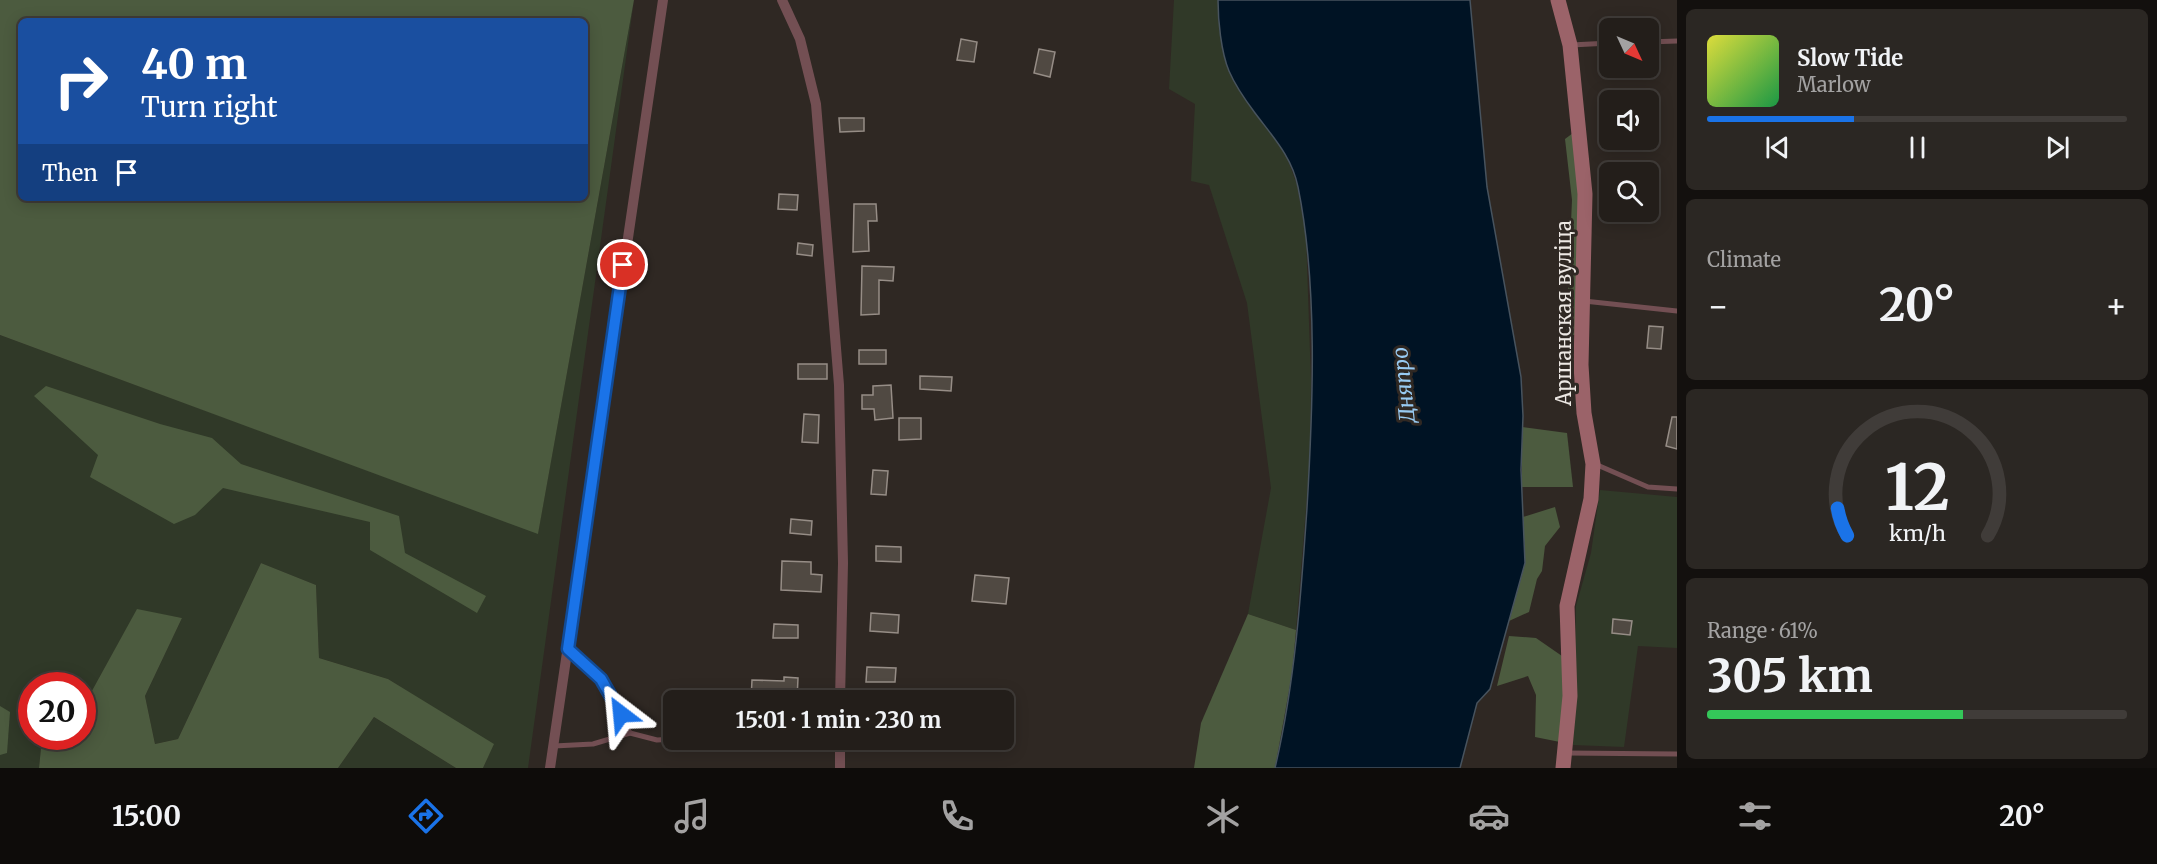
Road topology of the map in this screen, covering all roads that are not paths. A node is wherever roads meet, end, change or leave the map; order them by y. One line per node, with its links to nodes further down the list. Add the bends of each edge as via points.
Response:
1 (663, 0): 12 (street)
2 (782, 0): 13 (street, via 803,50 816,104 821,163 839,385 843,563)
3 (1558, 0): 7 (street, Аршанская вуліца)
4 (1677, 41): 5 (lane)
5 (1659, 42)
6 (1599, 44): 7 (lane)
7 (1570, 45): 8 (street, Аршанская вуліца, via 1585,194)
8 (1583, 301): 9 (lane); 10 (street, Аршанская вуліца, via 1581,365)
9 (1677, 311)
10 (1593, 464): 11 (lane, via 1648,487); 19 (street, Аршанская вуліца, via 1592,499 1567,606 1570,696)
11 (1677, 489)
12 (568, 649): 14 (lane, via 601,679); 16 (street)
13 (840, 690)
14 (630, 733): 15 (lane); 16 (lane, via 593,744)
15 (663, 740)
16 (554, 746): 20 (street)
17 (840, 750): 21 (street)
18 (1677, 754): 19 (lane)
19 (1564, 760)
20 (550, 768)
21 (840, 768)

